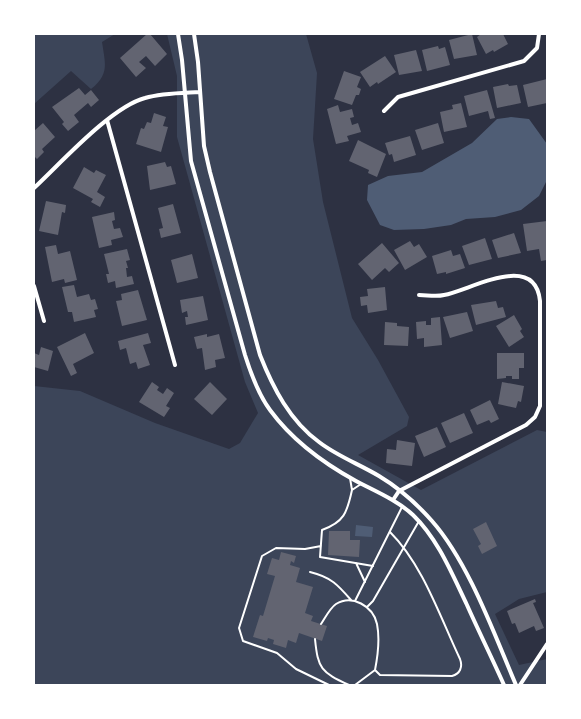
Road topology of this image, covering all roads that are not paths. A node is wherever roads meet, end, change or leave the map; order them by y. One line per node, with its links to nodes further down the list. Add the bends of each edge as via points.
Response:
1 (178, 34): 5 (street)
2 (194, 34): 4 (street)
3 (539, 34): 6 (street, via 536,48 524,61 398,97)
4 (199, 92): 5 (street); 16 (street, via 204,146 210,172 260,355 269,377 298,423 318,442 380,477)
5 (185, 93): 7 (street, via 144,98 126,106); 13 (street, via 191,161 245,355 255,382 269,410 290,434 313,454)
6 (384, 110)
7 (107, 120): 8 (street); 12 (street)
8 (34, 188)
9 (34, 286): 11 (street)
10 (419, 295): 16 (street, via 443,296 512,274 530,280 537,289 540,301 540,406 535,417 526,425)
11 (44, 322)
12 (175, 365)
13 (349, 477): 14 (street); 15 (lane)
14 (362, 484): 15 (lane); 17 (street)
15 (352, 490): 21 (lane, via 344,517 322,530)
16 (399, 491): 17 (street); 38 (street, via 432,521 460,559)
17 (392, 500): 18 (street)
18 (402, 507): 19 (street); 20 (lane)
19 (419, 521): 22 (lane); 37 (street, via 438,547 452,574)
20 (390, 532): 22 (lane); 24 (lane)
21 (321, 546): 23 (lane, via 320,557); 34 (lane, via 305,549 276,548 262,556 239,628 243,640 278,653 296,669)
22 (404, 547): 29 (lane); 33 (lane, via 417,569 462,666 458,673 452,676 380,675)
23 (356, 563): 24 (lane); 26 (lane)
24 (373, 566): 26 (lane)
25 (310, 572): 27 (lane, via 337,584)
26 (365, 582): 28 (lane)
27 (351, 600): 28 (lane); 30 (lane, via 334,605)
28 (355, 601): 29 (lane)
29 (367, 607): 33 (lane, via 373,613 378,632)
30 (321, 624)
31 (315, 639): 35 (lane, via 317,661 330,675)
32 (547, 644): 39 (street)
33 (375, 670): 36 (lane)
34 (329, 685)
35 (349, 685)
36 (354, 685)
37 (504, 685)
38 (516, 685)
39 (520, 685)

